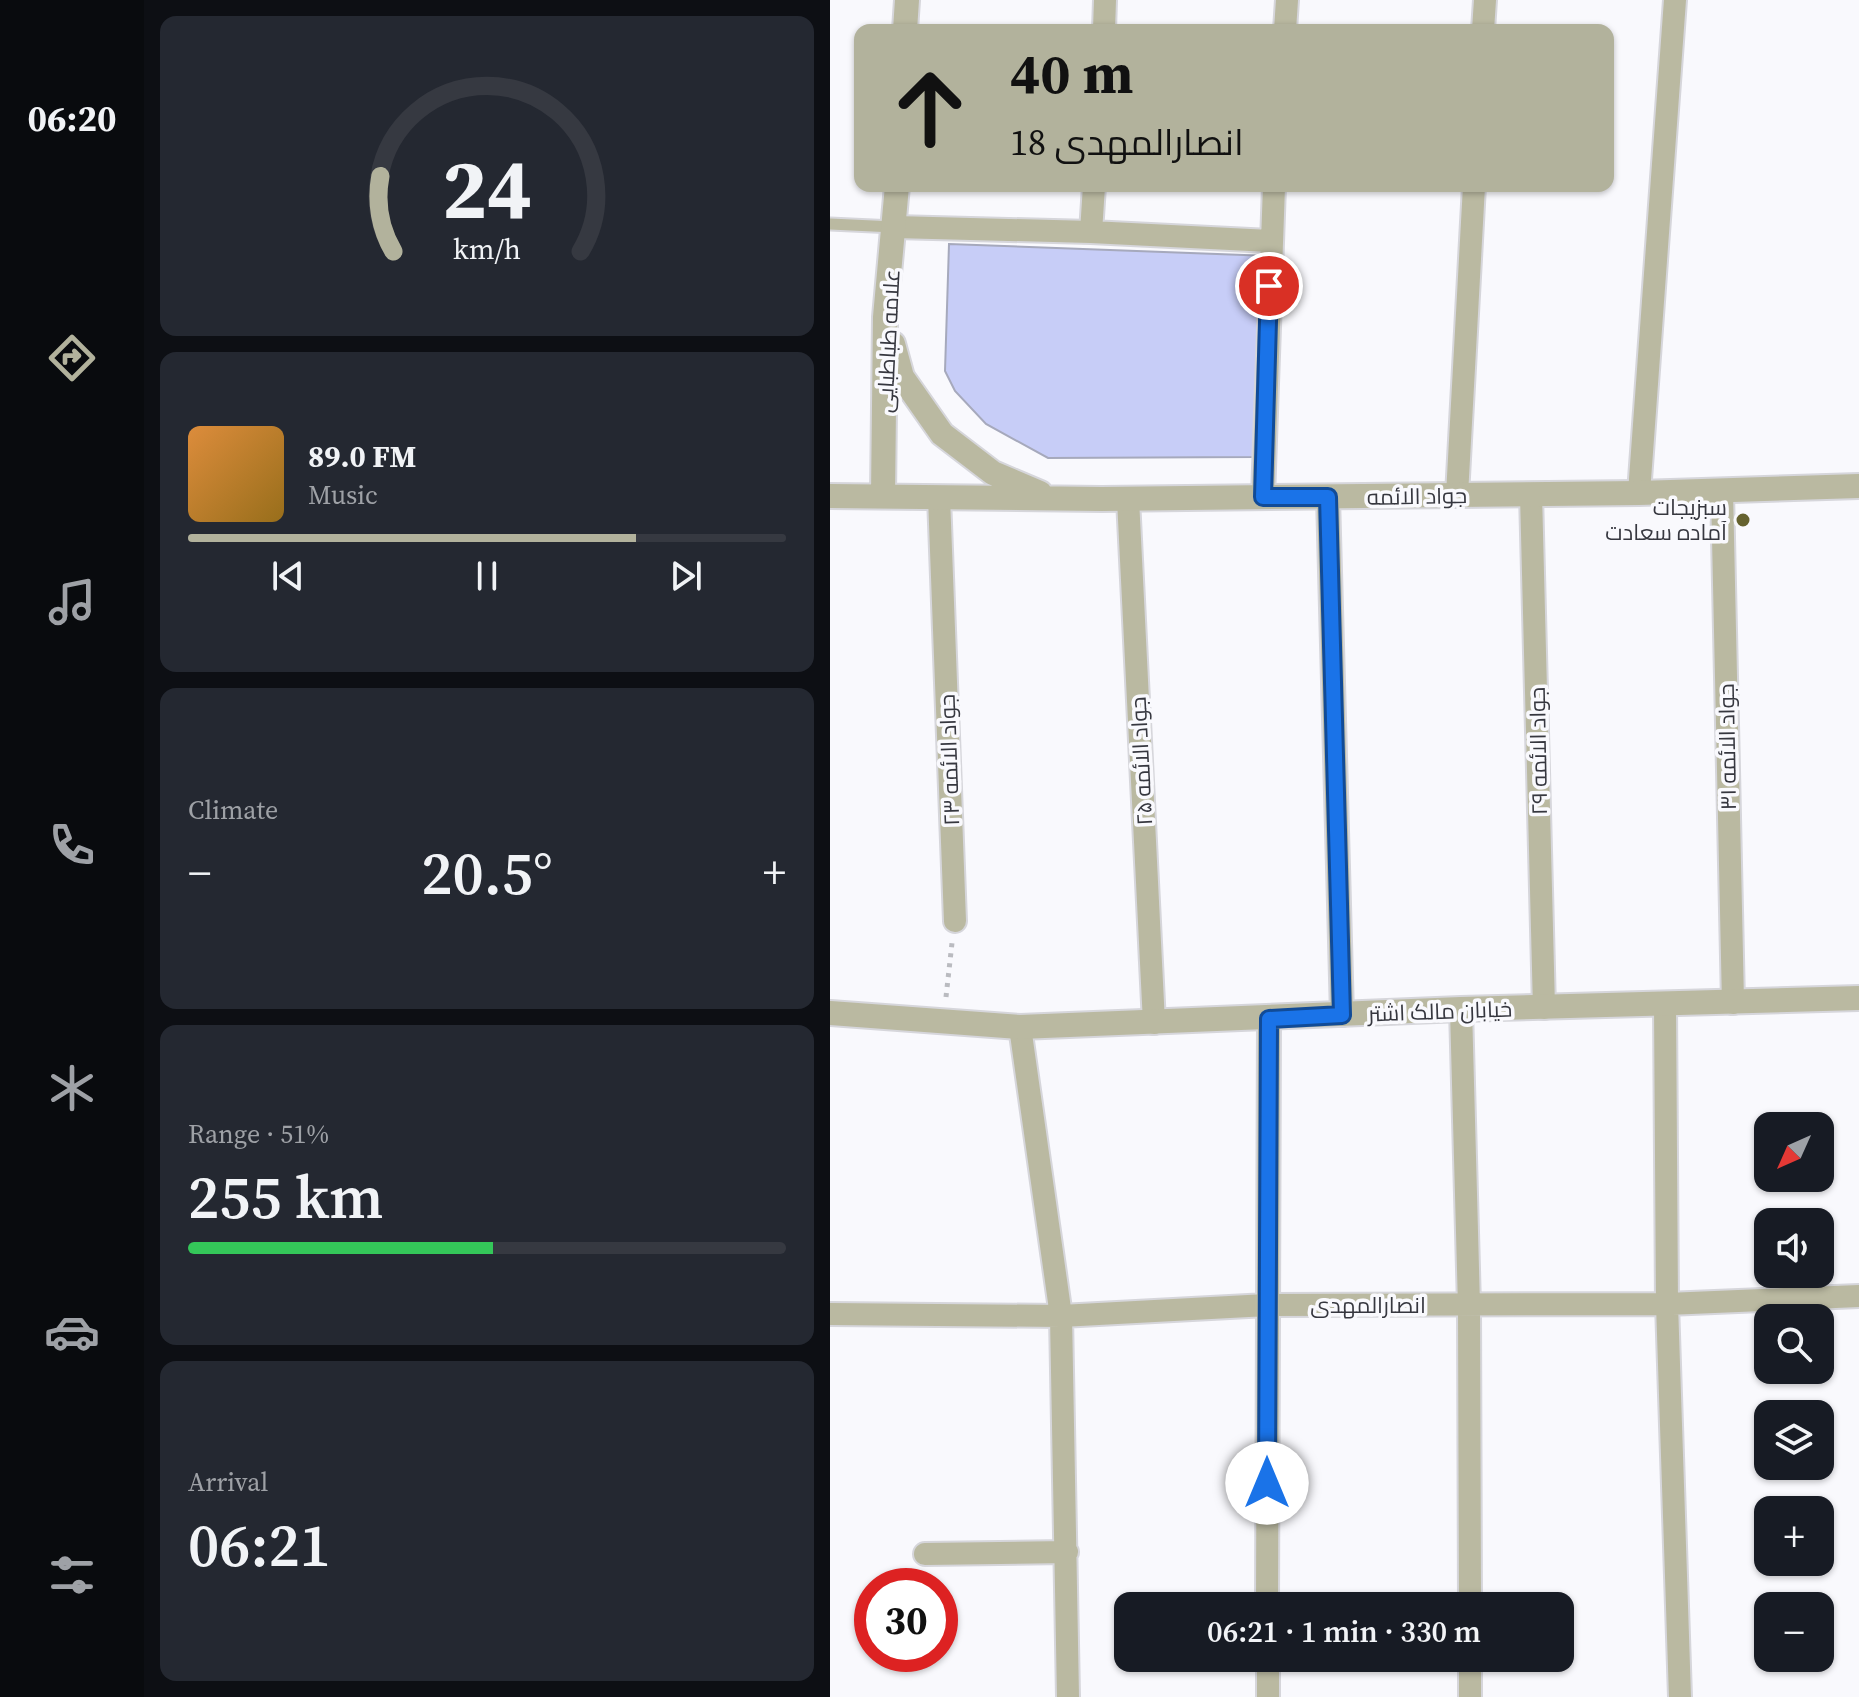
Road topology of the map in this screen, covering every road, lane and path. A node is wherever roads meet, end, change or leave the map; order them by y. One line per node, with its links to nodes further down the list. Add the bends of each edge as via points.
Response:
1 (907, 0): 6 (street)
2 (1105, 0): 7 (street)
3 (1287, 0): 8 (street)
4 (1485, 0): 9 (street)
5 (1675, 0): 21 (street)
6 (905, 24)
7 (1104, 24)
8 (1285, 24)
9 (1483, 24)
10 (897, 192): 15 (street, علامه طباطبایی)
11 (1094, 192): 16 (street)
12 (1274, 192): 17 (street)
13 (1474, 192): 23 (street)
14 (830, 224): 15 (lane)
15 (895, 227): 16 (street); 18 (street, علامه طباطبایی)
16 (1091, 232): 17 (street)
17 (1270, 241): 27 (street)
18 (885, 317): 25 (street, علامه طباطبایی); 29 (street, via 902,377 942,434 993,473)
19 (1859, 486): 20 (street, جواد الائمه)
20 (1722, 491): 21 (street, جواد الائمه); 33 (street, جواد الائمه ۳۱)
21 (1639, 493): 22 (street, جواد الائمه)
22 (1531, 494): 23 (street, جواد الائمه); 35 (street, جواد الائمه ۲۹)
23 (1457, 495): 28 (street, جواد الائمه)
24 (830, 496): 25 (street, جواد الائمه)
25 (883, 496): 26 (street, جواد الائمه)
26 (939, 497): 29 (street, جواد الائمه); 31 (street, جواد الائمه ۲۳)
27 (1263, 497): 28 (street, جواد الائمه); 30 (street, جواد الائمه)
28 (1328, 497): 38 (street)
29 (1054, 499): 30 (street, جواد الائمه)
30 (1128, 499): 41 (street, جواد الائمه ۲۵)
31 (955, 921): 40 (path)
32 (1859, 998): 33 (street, خیابان مالک اشتر)
33 (1733, 1003): 34 (street, خیابان مالک اشتر)
34 (1665, 1005): 35 (street, خیابان مالک اشتر); 44 (street)
35 (1544, 1008): 36 (street, خیابان مالک اشتر)
36 (1461, 1009): 38 (street, خیابان مالک اشتر); 46 (street)
37 (830, 1013): 40 (street, خیابان مالک اشتر)
38 (1342, 1015): 39 (street, خیابان مالک اشتر)
39 (1269, 1019): 41 (street, خیابان مالک اشتر); 45 (street)
40 (943, 1022): 42 (street, خیابان مالک اشتر)
41 (1154, 1023): 42 (street, خیابان مالک اشتر)
42 (1020, 1027): 48 (street)
43 (1859, 1296): 44 (street, انصارالمهدی)
44 (1667, 1304): 46 (street, انصارالمهدی); 58 (street)
45 (1267, 1305): 46 (street, انصارالمهدی); 48 (street, انصارالمهدی); 51 (street)
46 (1469, 1306): 52 (street)
47 (830, 1314): 48 (street, انصارالمهدی)
48 (1061, 1316): 49 (street)
49 (1067, 1552): 50 (street); 55 (street)
50 (925, 1554)
51 (1267, 1592)
52 (1470, 1592)
53 (1268, 1672): 56 (street)
54 (1470, 1672): 57 (street)
55 (1068, 1697)
56 (1268, 1697)
57 (1470, 1697)
58 (1680, 1697)

